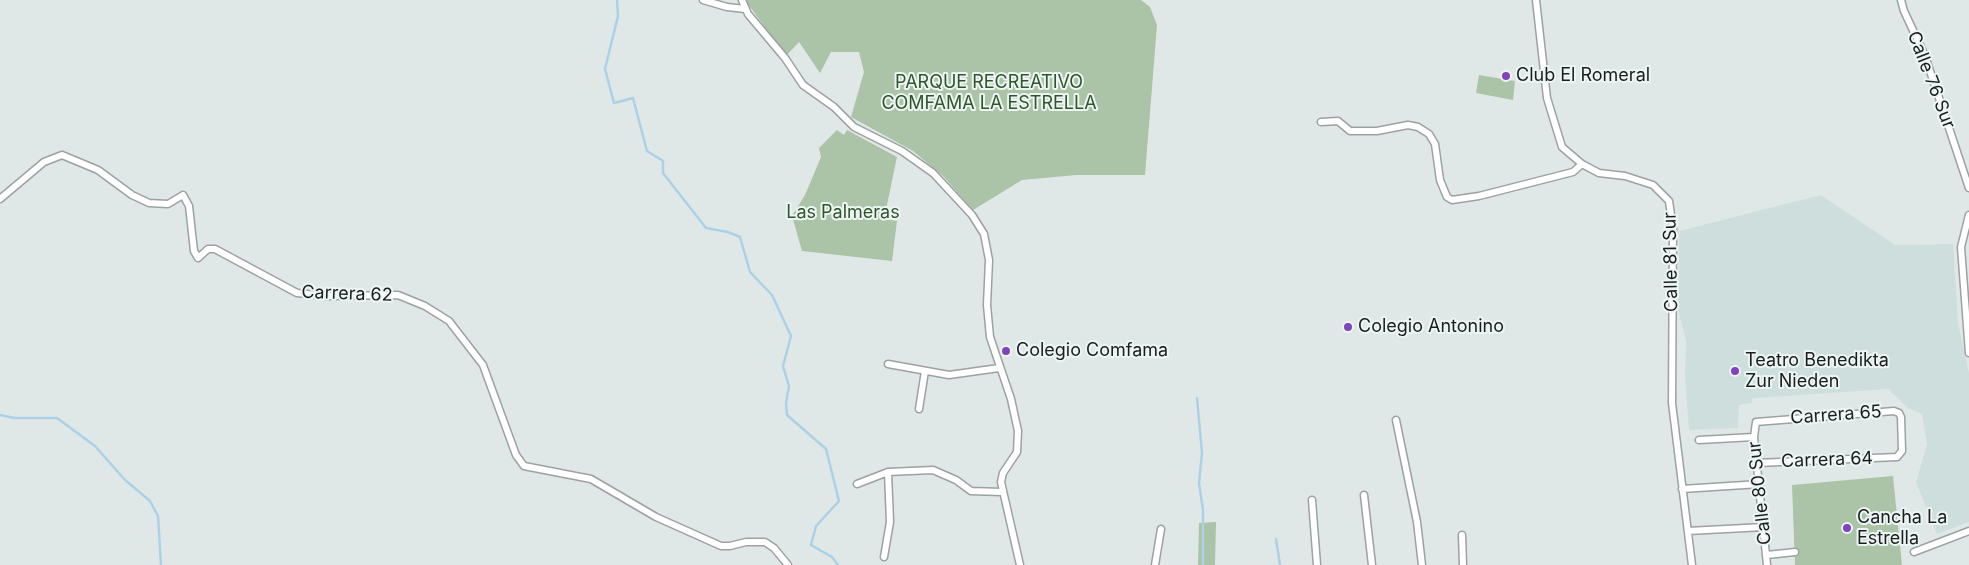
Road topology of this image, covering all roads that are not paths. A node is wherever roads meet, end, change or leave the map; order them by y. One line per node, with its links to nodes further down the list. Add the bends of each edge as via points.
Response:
1 (703, 0): 5 (street)
2 (742, 0): 5 (street)
3 (1536, 0): 7 (street, Calle 81 Sur, via 1547,98 1558,140)
4 (1901, 0): 8 (street, Calle 76 Sur, via 1925,56)
5 (745, 9): 13 (street, via 803,86 834,107 854,127 902,151 933,173 979,225 988,245 990,337)
6 (1320, 122): 7 (street, via 1338,121 1350,131 1377,131 1408,125 1418,127 1429,134 1435,144 1440,180 1452,200 1573,172)
7 (1582, 164): 25 (street, Calle 81 Sur, via 1599,173 1625,176 1653,185 1669,201 1674,229 1672,403)
8 (1969, 188)
9 (0, 200): 38 (street, Carrera 62, via 44,162 62,155 98,170 132,195 149,203 168,204 183,194 189,206 194,251 198,258 208,249 215,249 297,293 398,295 425,306 449,320 483,365 516,455 524,466 591,479 656,517 721,546 765,542)
10 (1969, 215): 11 (street, via 1961,247)
11 (1969, 353)
12 (888, 364): 14 (street)
13 (999, 368): 14 (street, via 958,374); 26 (street, via 1016,417 1019,444 1003,474)
14 (925, 371): 15 (street)
15 (919, 409)
16 (1396, 420): 43 (street, via 1418,522)
17 (1756, 422): 18 (street, Calle 80 Sur); 20 (street, Carrera 65, via 1760,419 1894,411 1901,417 1902,451)
18 (1754, 437): 19 (street); 21 (street, Calle 80 Sur)
19 (1699, 440)
20 (1897, 457): 21 (street, Carrera 64)
21 (1757, 463): 24 (street, Calle 80 Sur)
22 (888, 472): 23 (street); 26 (street, via 933,470 971,491); 37 (street, via 890,522)
23 (858, 484)
24 (1760, 484): 25 (street, Carrera 64); 29 (street, Calle 80 Sur)
25 (1682, 489): 31 (street, Calle 81 Sur)
26 (1002, 492): 39 (street)
27 (1364, 495): 42 (street)
28 (1312, 500): 41 (street)
29 (1764, 527): 31 (street); 36 (street, Calle 80 Sur)
30 (1161, 529): 40 (street)
31 (1688, 531): 45 (street, Calle 81 Sur)
32 (1969, 531): 35 (street)
33 (1462, 535): 44 (street)
34 (1795, 552): 36 (street)
35 (1914, 552)
36 (1766, 555): 46 (street, Calle 80 Sur)
37 (884, 557)
38 (788, 565)
39 (1020, 565)
40 (1155, 565)
41 (1318, 565)
42 (1372, 565)
43 (1422, 565)
44 (1463, 565)
45 (1692, 565)
46 (1767, 565)

